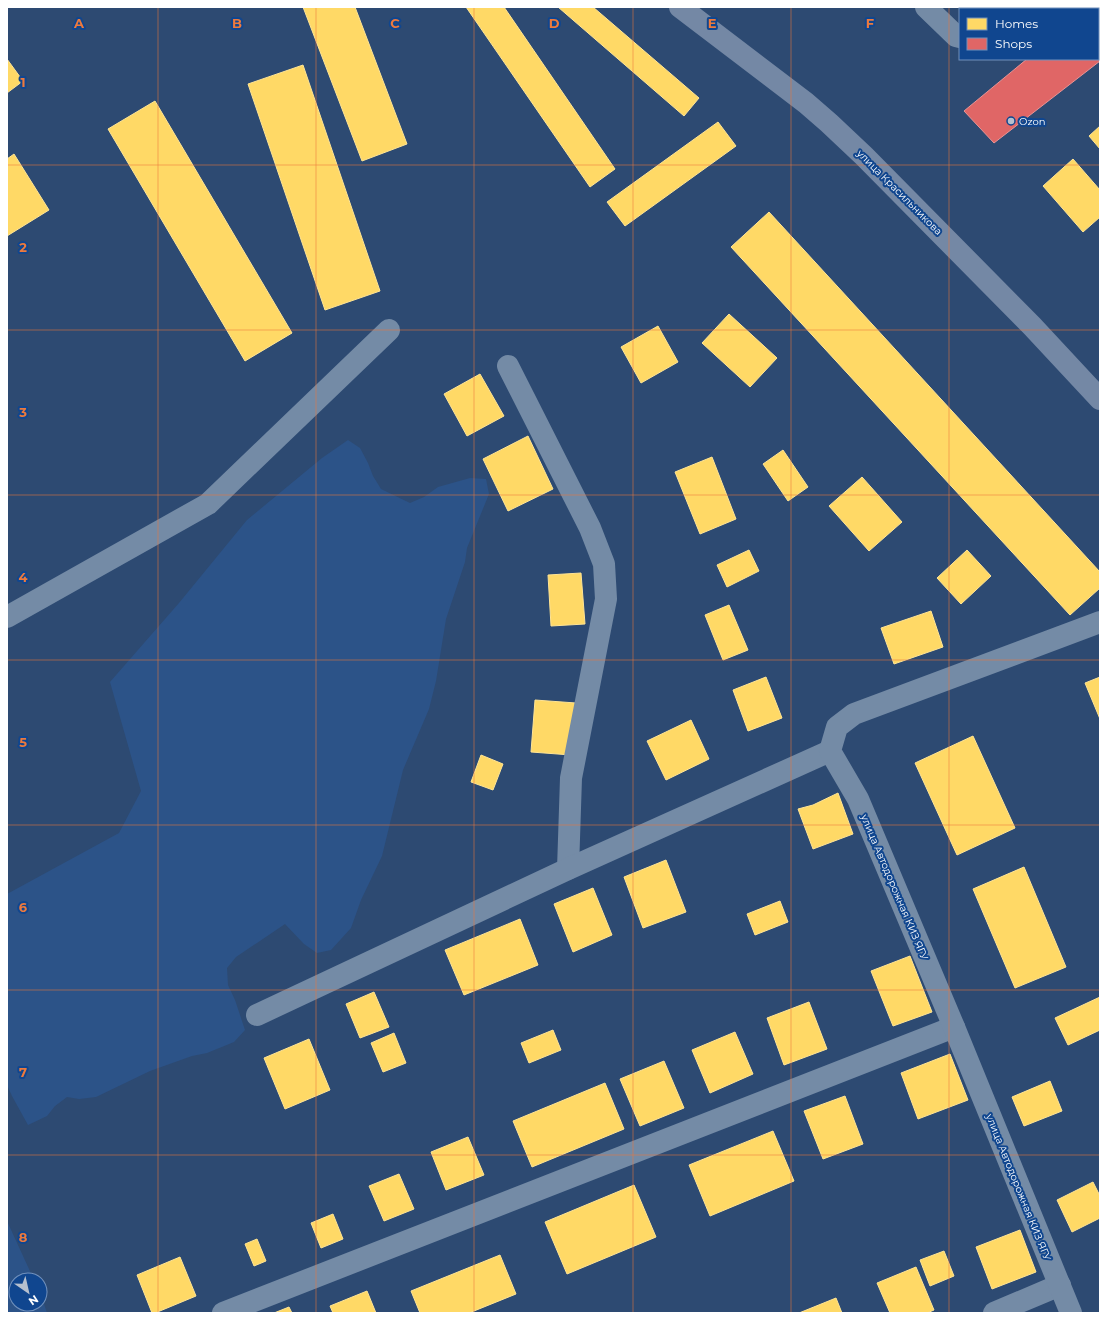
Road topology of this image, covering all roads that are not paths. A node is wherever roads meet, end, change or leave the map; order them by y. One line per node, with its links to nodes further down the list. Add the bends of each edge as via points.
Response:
1 (680, 7): 6 (main road, улица Красильникова, via 829,123 1032,326)
2 (926, 7): 3 (street)
3 (959, 37)
4 (389, 330): 7 (street, via 208,504)
5 (508, 366): 10 (street, via 590,528 604,564 606,599 571,778)
6 (1100, 399)
7 (7, 617)
8 (1100, 622): 9 (street, via 854,714 837,727)
9 (830, 751): 10 (street); 12 (street, улица Автодорожная КИЗ ЯГУ, via 858,800)
10 (568, 869): 11 (street)
11 (257, 1015)
12 (954, 1027): 13 (street, улица Автодорожная КИЗ ЯГУ); 14 (street)
13 (1060, 1285): 15 (street); 16 (street, улица Автодорожная КИЗ ЯГУ)
14 (223, 1313)
15 (994, 1313)
16 (1071, 1313)

